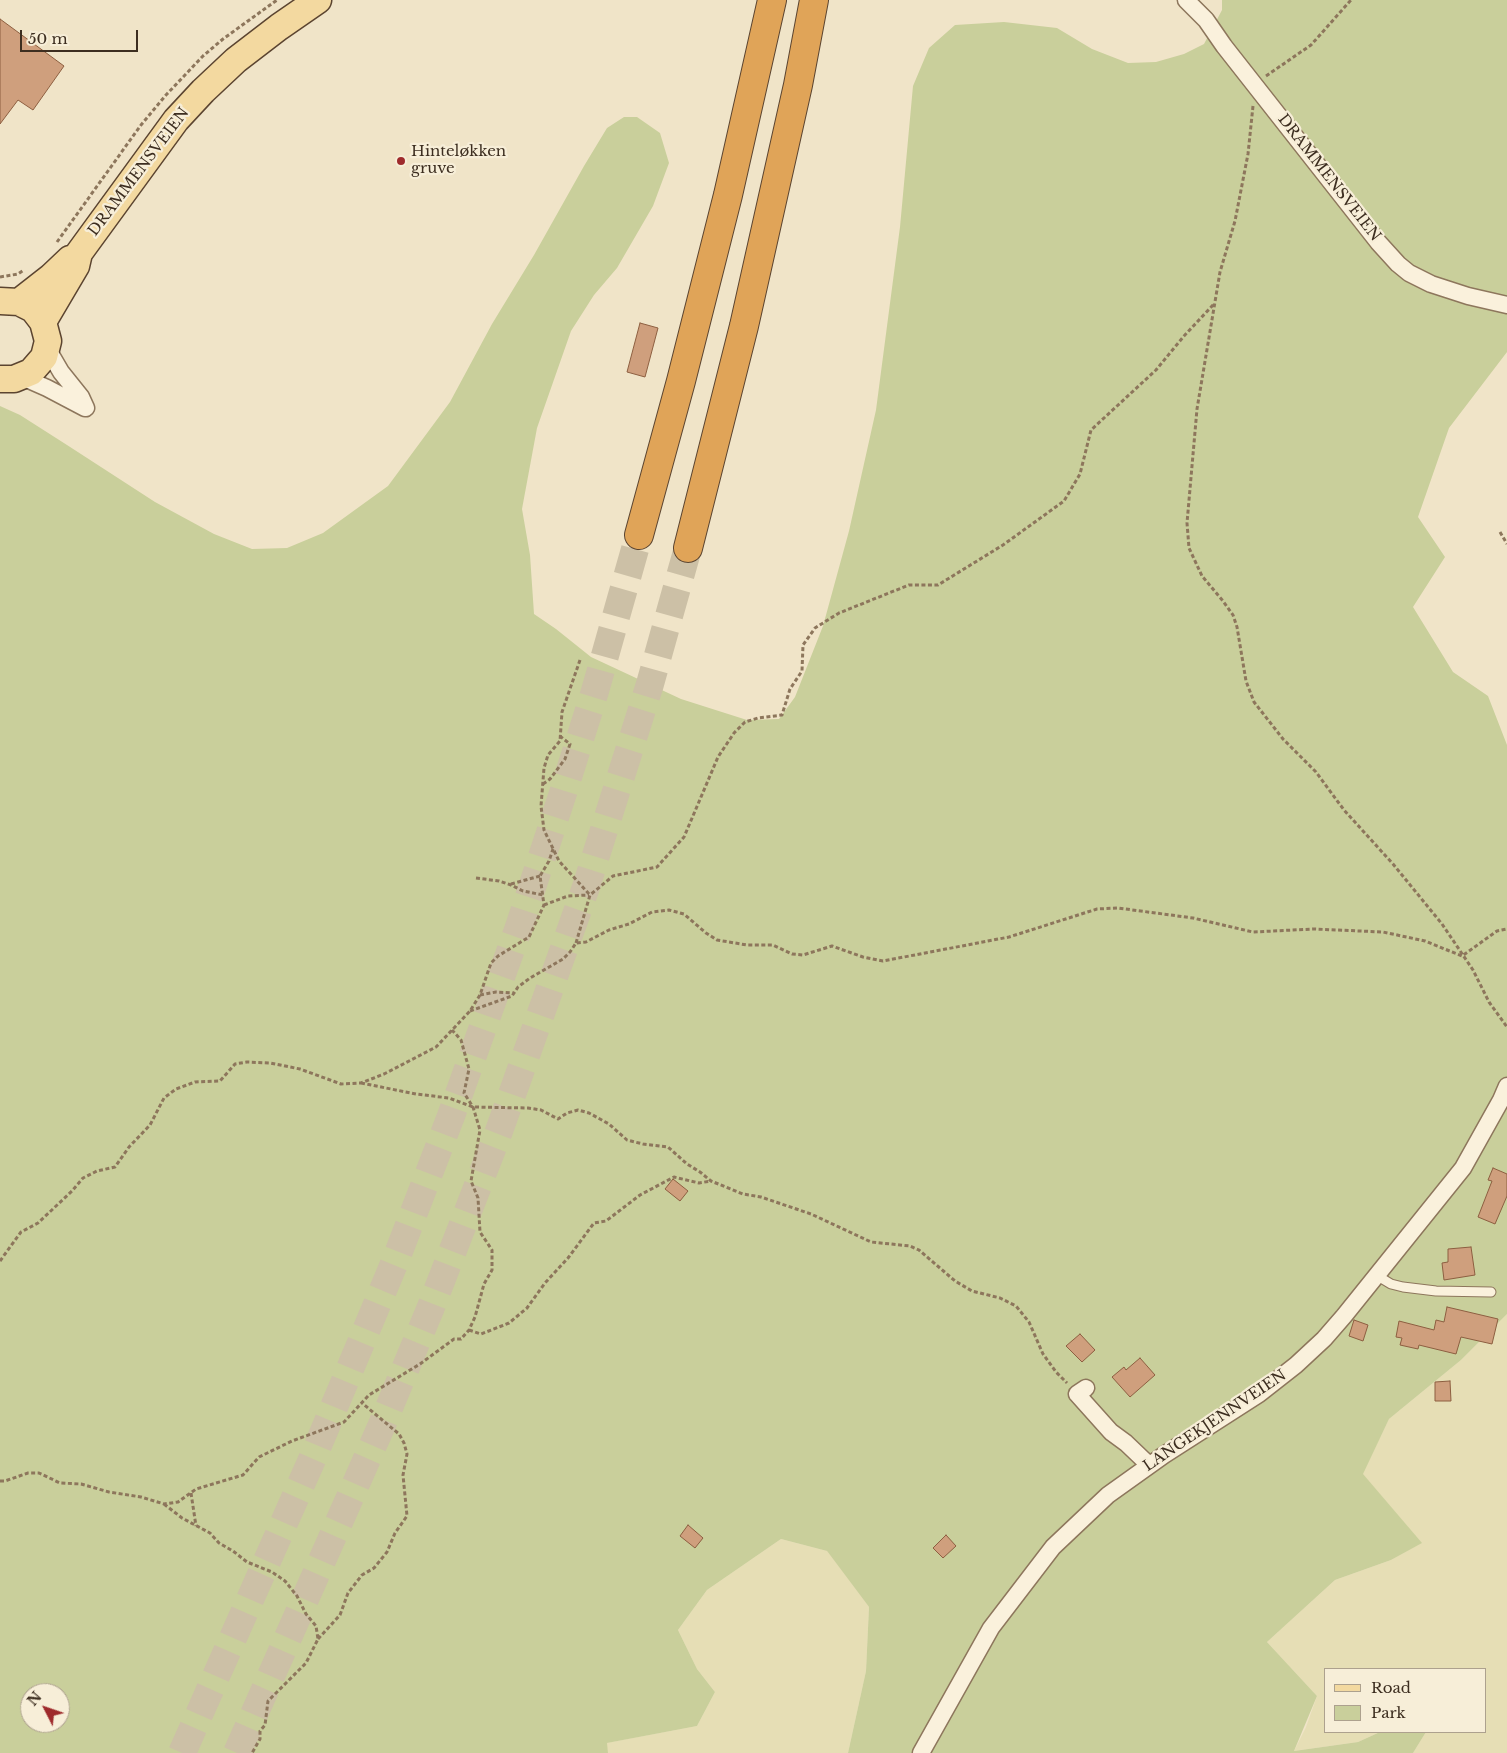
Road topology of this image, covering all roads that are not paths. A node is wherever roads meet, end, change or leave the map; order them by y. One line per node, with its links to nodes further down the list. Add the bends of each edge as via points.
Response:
1 (318, 0): 5 (main road, DRAMMENSVEIEN, via 251,47 202,91 161,139)
2 (772, 0): 11 (highway, via 724,213)
3 (814, 0): 12 (highway, via 746,317)
4 (1186, 0): 7 (street, DRAMMENSVEIEN, via 1206,20 1378,242 1404,269 1440,288)
5 (79, 253): 6 (main road, via 51,277); 8 (main road, via 76,266)
6 (10, 302): 8 (main road, via 33,309)
7 (1507, 305)
8 (43, 322): 9 (main road)
9 (47, 348): 10 (main road, via 38,366); 10 (street, via 86,408 47,388)
10 (11, 378)
11 (639, 535)
12 (688, 548)
13 (1505, 1094): 14 (street, LANGEKJENNVEIEN, via 1463,1168)
14 (1376, 1275): 15 (lane, via 1403,1287); 17 (street, LANGEKJENNVEIEN, via 1324,1339 1296,1365 1242,1406)
15 (1491, 1292)
16 (1082, 1391): 17 (street, via 1111,1432)
17 (1149, 1466): 18 (street, LANGEKJENNVEIEN, via 1108,1495 1043,1559 992,1628)
18 (921, 1753)

